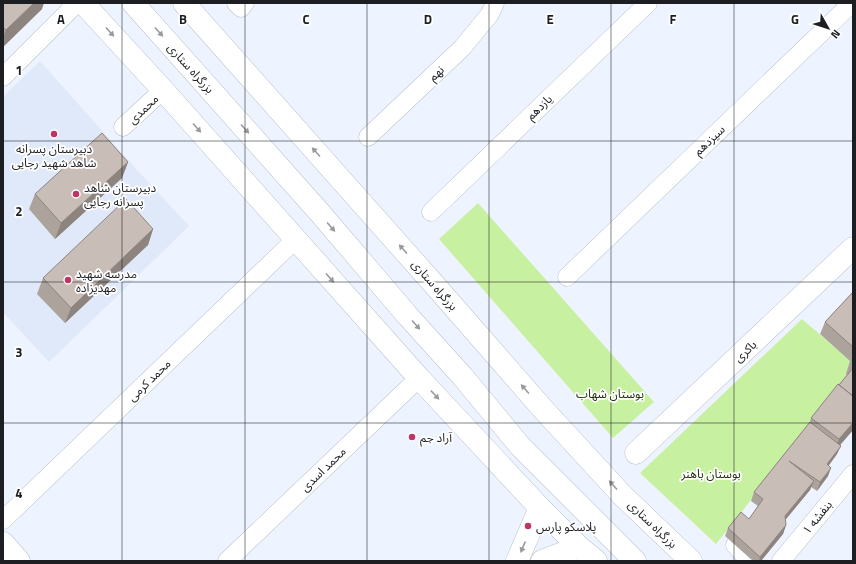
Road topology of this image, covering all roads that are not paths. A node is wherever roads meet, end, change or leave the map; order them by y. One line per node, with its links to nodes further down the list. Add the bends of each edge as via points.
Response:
1 (77, 3): 8 (street)
2 (83, 3): 9 (main road, one-way to 9)
3 (133, 3): 29 (main road, بزرگراه ستاری, one-way to 29, via 320,213 520,446)
4 (184, 3): 30 (main road, بزرگراه ستاری, one-way to 4, via 622,495 542,408)
5 (495, 3): 11 (street, نهم, via 490,14 462,48)
6 (648, 3): 12 (street, یازدهم)
7 (852, 3): 15 (street, سیزدهم)
8 (3, 77)
9 (163, 90): 10 (street, محمدی); 13 (main road, one-way to 13)
10 (123, 128)
11 (368, 137)
12 (431, 212)
13 (296, 239): 16 (main road, one-way to 16); 20 (street, محمد کرمی)
14 (853, 248): 17 (main road, باکری)
15 (567, 277)
16 (419, 378): 19 (main road, one-way to 19); 25 (street, محمد اسدی)
17 (636, 454)
18 (853, 474): 32 (street, بنفشه ۱)
19 (540, 508): 23 (main road); 26 (main road, one-way to 26)
20 (3, 520)
21 (3, 544): 24 (main road)
22 (735, 546): 31 (street)
23 (579, 547): 27 (main road); 28 (main road)
24 (18, 561)
25 (227, 561)
26 (517, 561)
27 (542, 561)
28 (596, 561)
29 (635, 561)
30 (691, 561)
31 (750, 561)
32 (781, 561)

